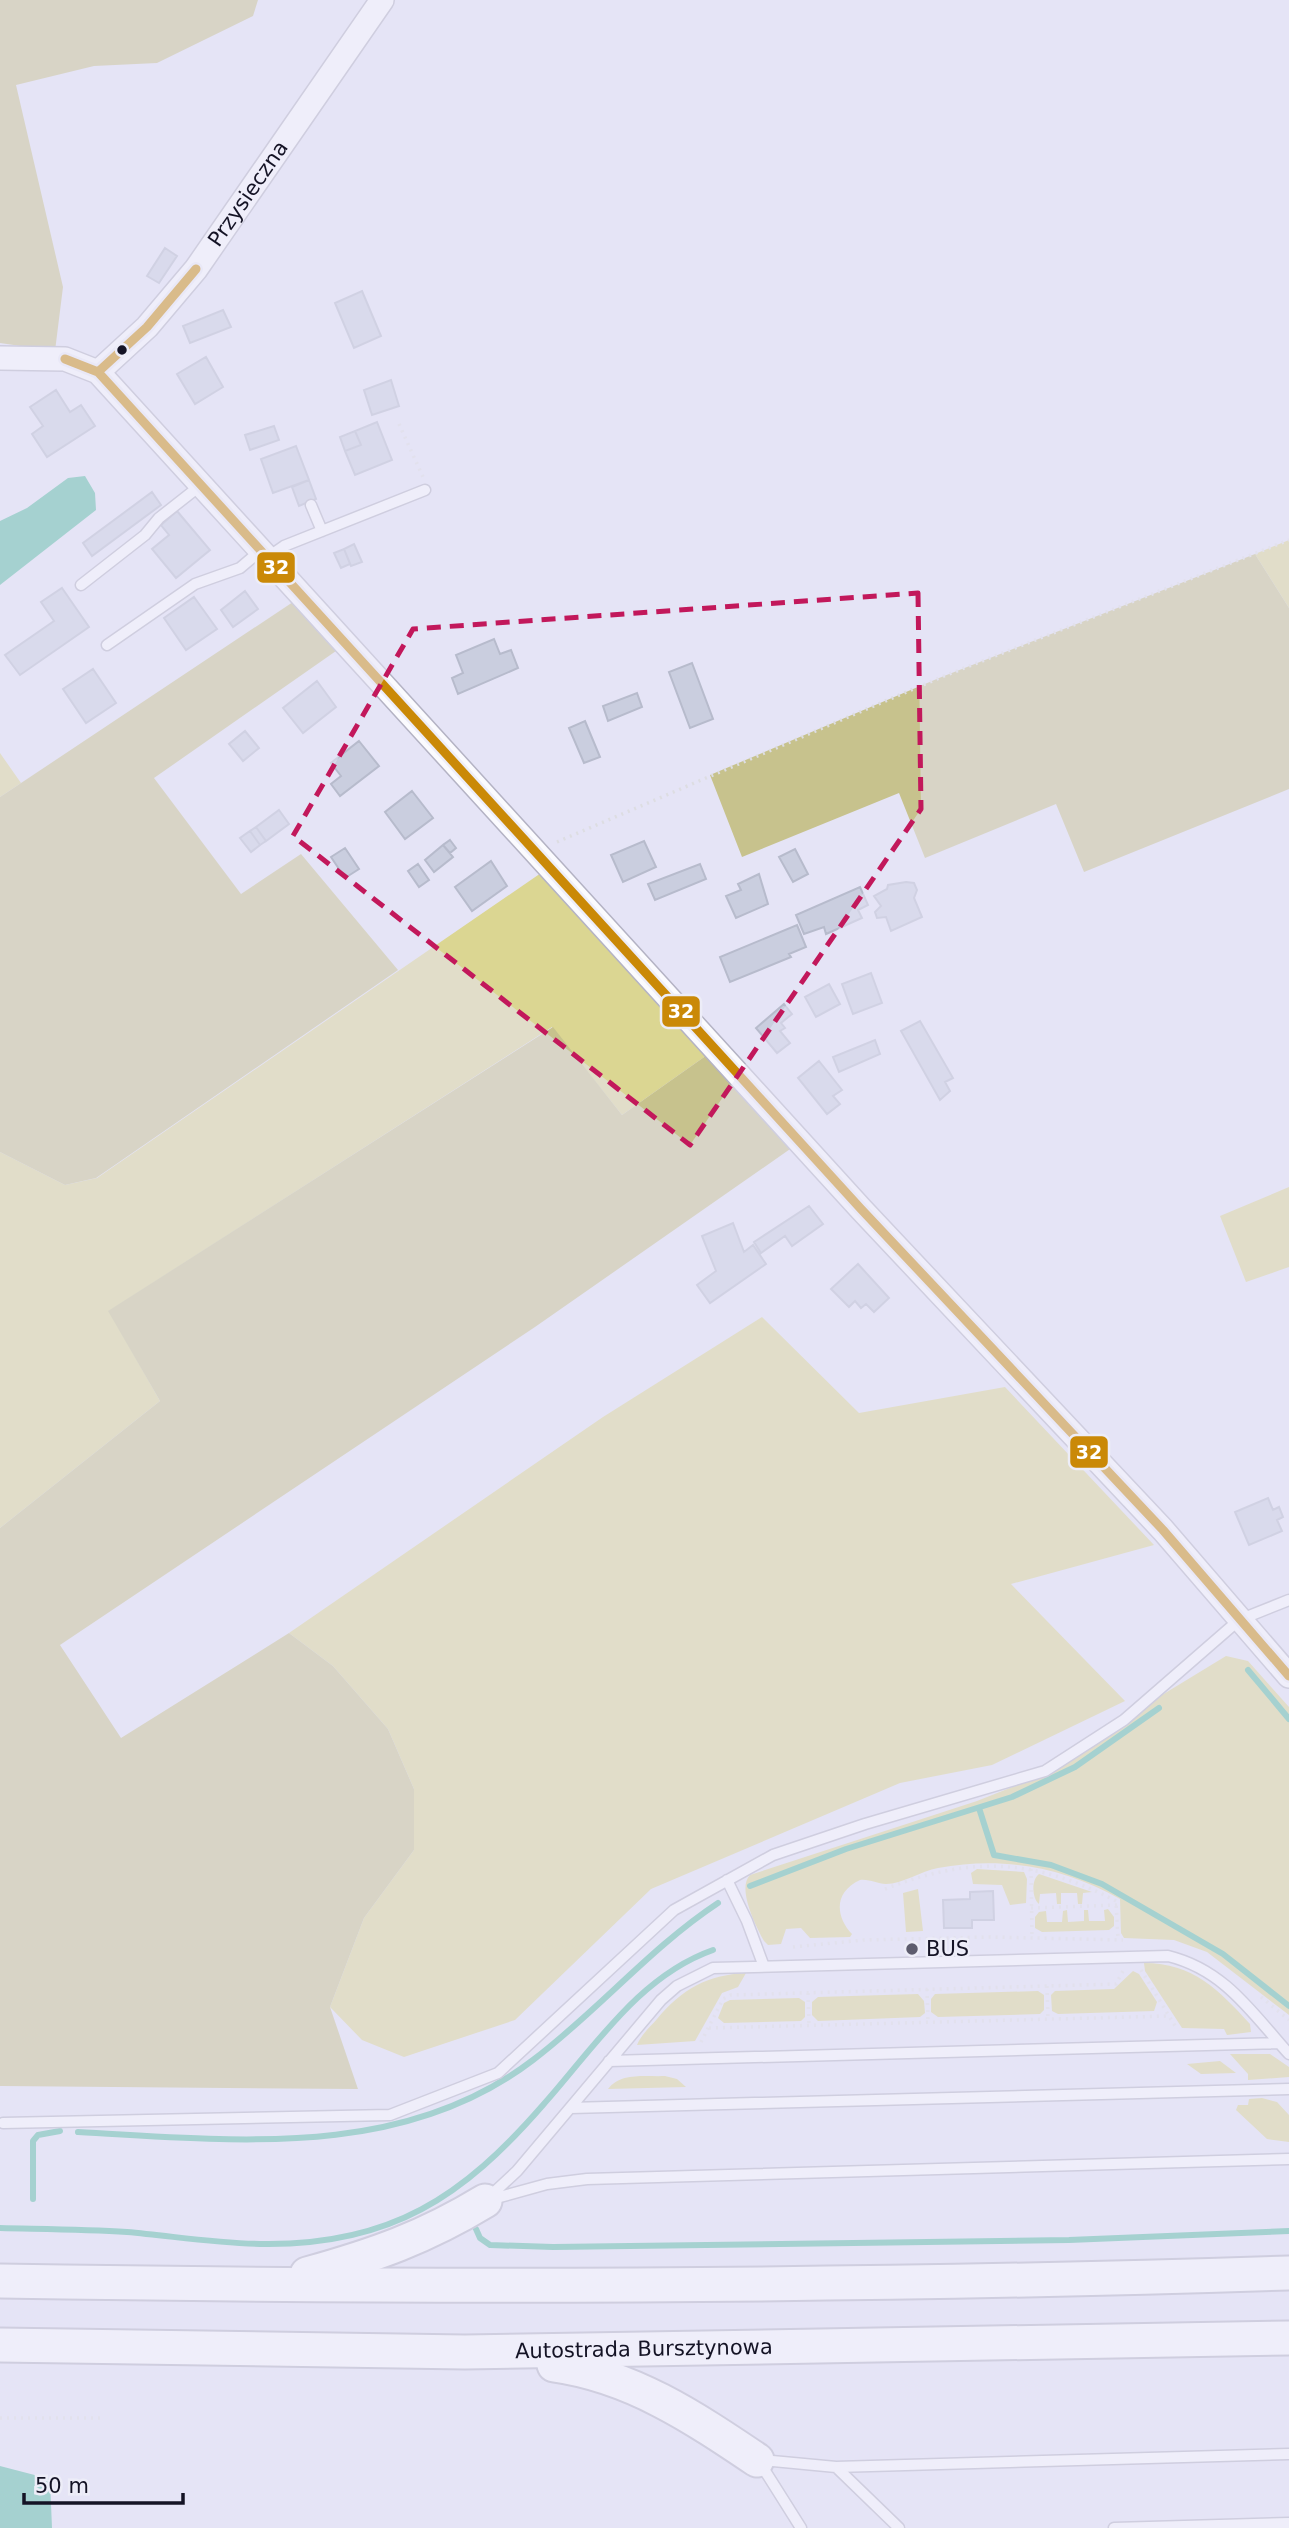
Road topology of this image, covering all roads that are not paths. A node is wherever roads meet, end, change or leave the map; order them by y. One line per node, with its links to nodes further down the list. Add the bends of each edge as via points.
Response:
1 (382, 0): 3 (street, Przysieczna, via 196,269 147,327)
2 (0, 358): 3 (street, via 65,359)
3 (98, 372): 4 (street)
4 (201, 485): 8 (street); 9 (lane, via 159,518 145,536)
5 (425, 490): 7 (lane)
6 (311, 505): 7 (lane)
7 (322, 531): 8 (lane)
8 (264, 554): 10 (lane, via 195,584); 12 (street, via 861,1209 1163,1530)
9 (81, 584)
10 (107, 645)
11 (1289, 1600): 12 (lane)
12 (1239, 1620): 13 (street); 14 (lane, via 1124,1720 1045,1771 773,1855)
13 (1289, 1676)
14 (727, 1880): 15 (lane); 21 (lane, via 674,1910 498,2073 390,2115)
15 (763, 1964): 16 (lane, via 1168,1956 1220,1978); 18 (lane, via 713,1968 677,1986)
16 (1279, 2043): 17 (lane); 18 (lane)
17 (1289, 2054)
18 (610, 2061): 20 (lane)
19 (1289, 2089): 20 (lane)
20 (569, 2108): 23 (lane, via 517,2171)
21 (3, 2123)
22 (1289, 2159): 23 (lane, via 587,2179 547,2184)
23 (485, 2201): 26 (highway, via 420,2238 382,2253)
24 (1289, 2273): 26 (highway, via 757,2285)
25 (0, 2281): 26 (highway)
26 (268, 2285)
27 (1289, 2338): 29 (highway, Autostrada Bursztynowa)
28 (0, 2345): 29 (highway, Autostrada Bursztynowa)
29 (465, 2352): 31 (highway, via 559,2365 639,2388)
30 (1289, 2454): 32 (lane)
31 (757, 2460): 32 (lane); 34 (lane)
32 (836, 2467): 35 (lane)
33 (1289, 2523): 36 (lane)
34 (801, 2528)
35 (899, 2528)
36 (1114, 2528)

